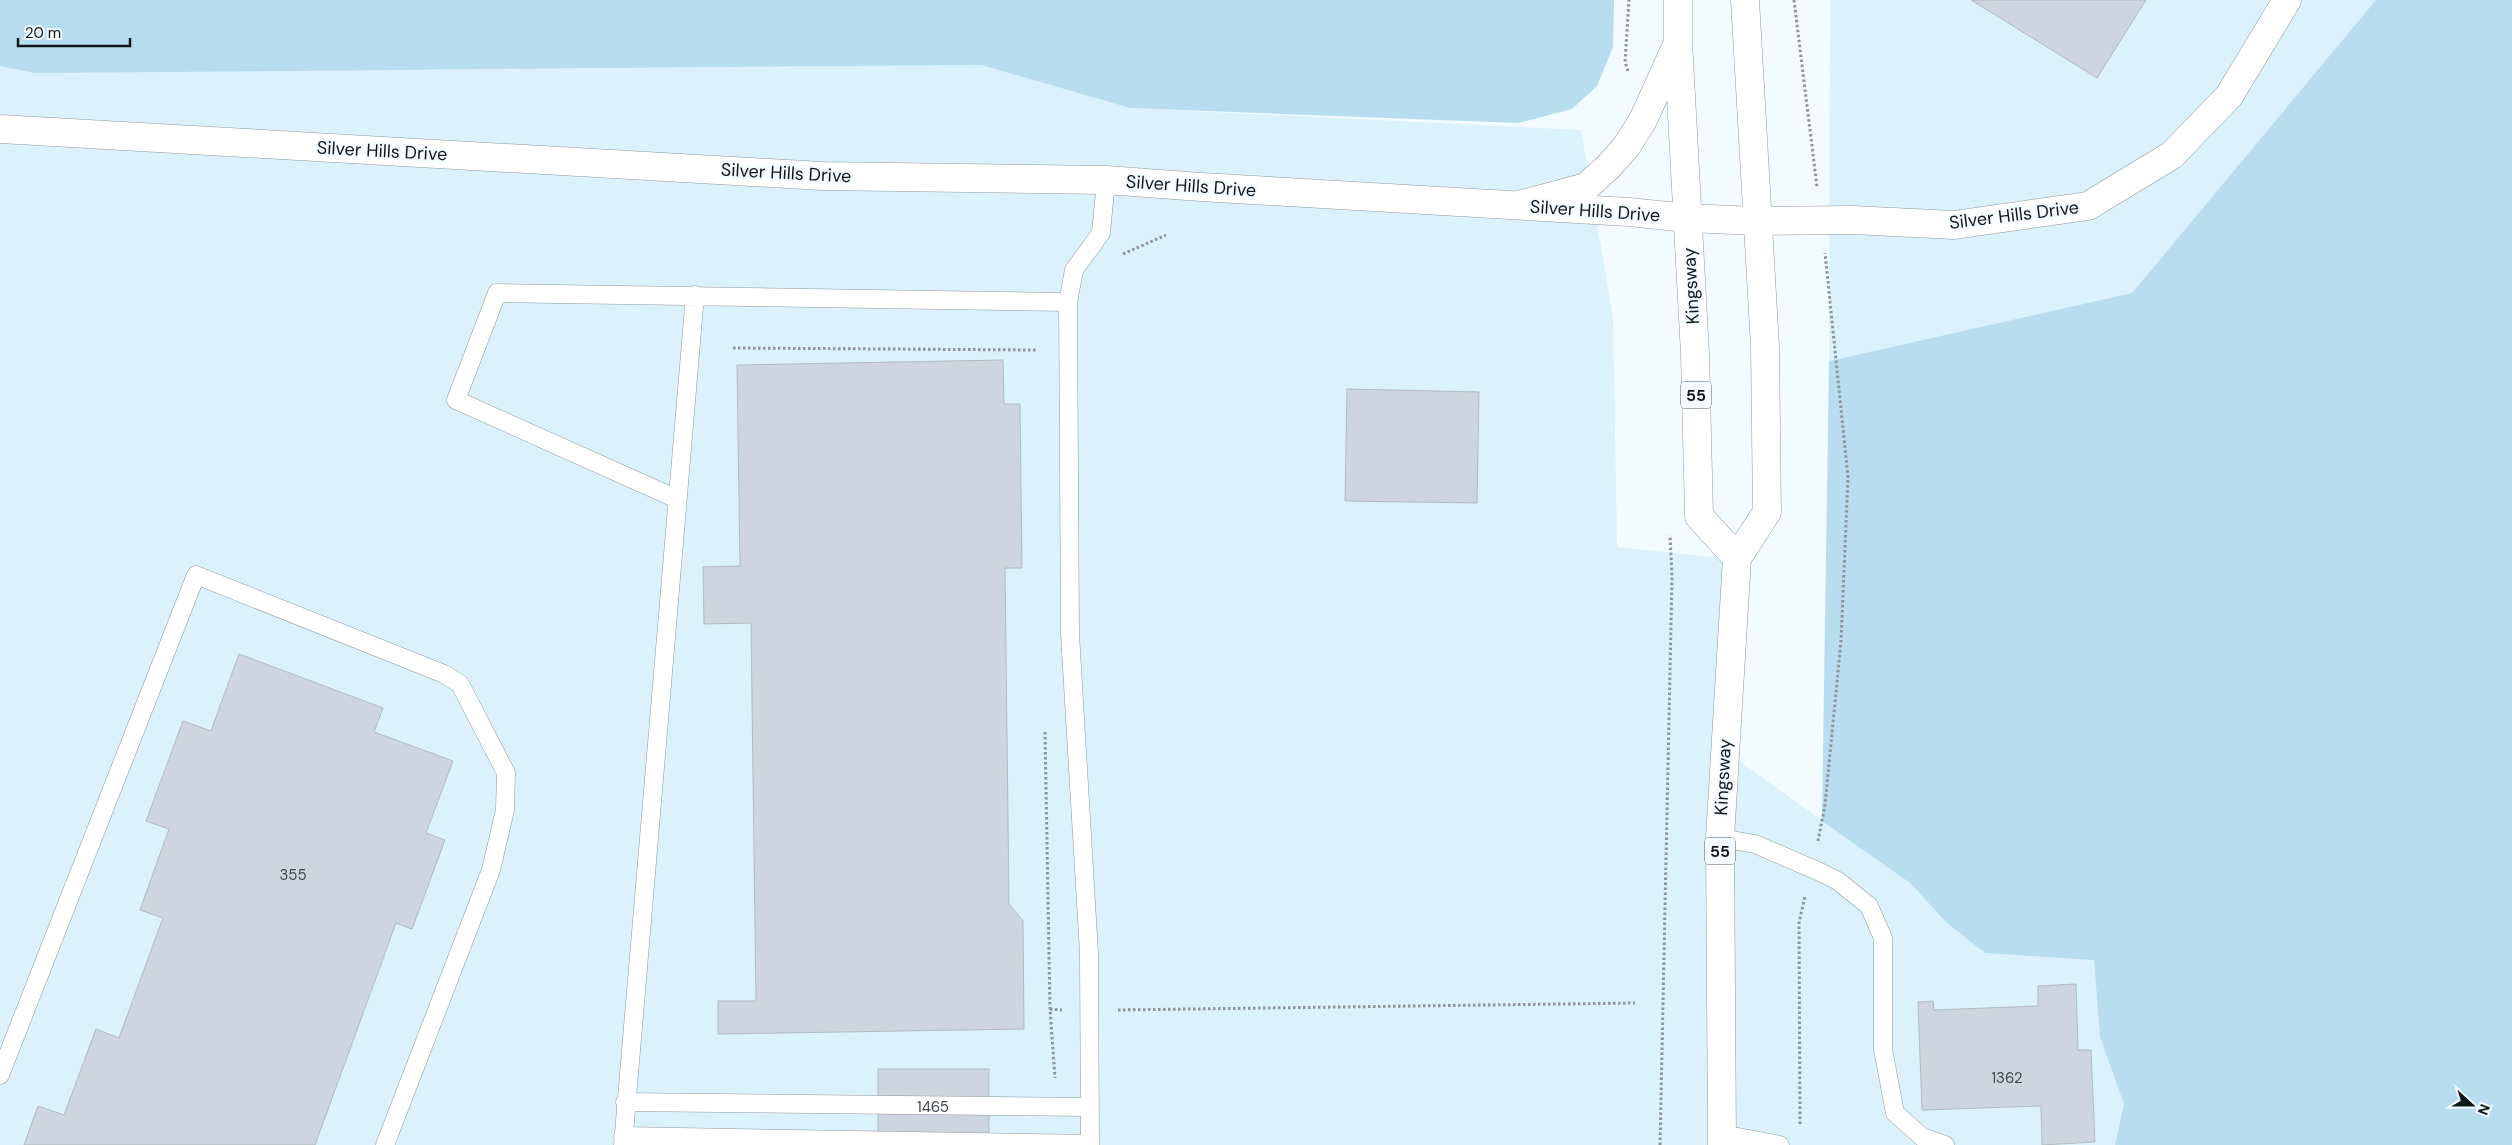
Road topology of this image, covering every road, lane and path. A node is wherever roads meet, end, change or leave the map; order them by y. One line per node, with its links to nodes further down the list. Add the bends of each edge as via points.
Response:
1 (1629, 0): 7 (path, via 1625,62)
2 (1678, 0): 6 (street, Kingsway / 55)
3 (1745, 0): 12 (street)
4 (1794, 0): 13 (path)
5 (2288, 0): 13 (street, Silver Hills Drive, via 2229,96 2172,156 2088,206 1954,225)
6 (1678, 41): 7 (street); 11 (street, Kingsway / 55)
7 (1643, 120): 10 (street, via 1626,147 1586,188)
8 (0, 129): 9 (street, Silver Hills Drive, via 822,176)
9 (1106, 180): 10 (street, Silver Hills Drive); 15 (lane, via 1101,233 1074,270)
10 (1519, 205): 11 (street, Silver Hills Drive)
11 (1687, 218): 12 (street, Silver Hills Drive); 20 (street, Kingsway / 55, via 1695,354 1699,516)
12 (1757, 221): 13 (street, Silver Hills Drive); 20 (street, via 1765,347 1767,512)
13 (1821, 221): 22 (path, via 1848,477 1839,660 1825,805)
14 (695, 295): 15 (lane); 18 (lane); 18 (lane, via 497,293 456,400)
15 (1068, 302): 25 (lane, via 1070,634 1089,953)
16 (733, 348): 17 (path)
17 (1037, 350)
18 (677, 499): 27 (lane)
19 (1670, 528): 34 (path, via 1672,577)
20 (1736, 558): 21 (street, Kingsway / 55)
21 (1720, 838): 22 (lane, via 1755,844); 30 (street, Kingsway / 55)
22 (1812, 869): 29 (path, via 1799,923); 36 (lane, via 1838,881 1869,906 1882,938 1884,1049 1895,1112 1922,1137)
23 (1635, 1003): 25 (path)
24 (1050, 1009): 25 (path)
25 (1089, 1011): 28 (lane)
26 (0, 1075): 33 (lane, via 196,575 444,674 460,684 506,772 505,810 491,870)
27 (625, 1102): 28 (lane); 31 (lane)
28 (1089, 1107): 32 (lane)
29 (1800, 1126)
30 (1722, 1139): 35 (lane)
31 (623, 1141): 32 (lane)
32 (1090, 1144)
33 (386, 1145)
34 (1660, 1145)
35 (1780, 1145)
36 (1945, 1145)

